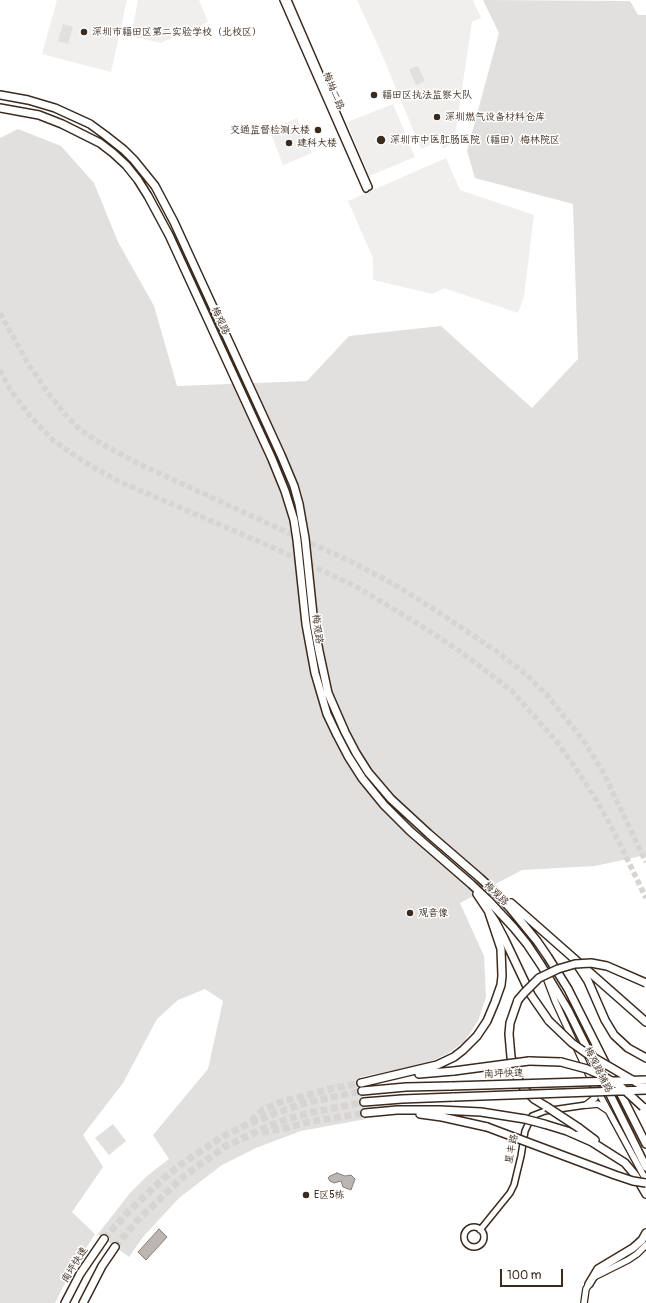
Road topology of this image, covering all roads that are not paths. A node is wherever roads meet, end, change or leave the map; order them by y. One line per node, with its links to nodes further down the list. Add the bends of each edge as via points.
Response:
1 (283, 0): 2 (street, 梅坳二路, via 368,188)
2 (288, 0)
3 (0, 96): 5 (highway, 梅观路, via 28,100 55,108 90,124 124,150 155,186 294,486 306,538 319,652 328,693 344,732 368,772 391,799)
4 (0, 108): 6 (highway, 梅观路, via 38,115 100,143 126,165 148,196 169,235 285,491 294,520 306,624 315,673 327,714 348,756 384,805)
5 (480, 878): 8 (highway); 27 (highway, 梅观路, via 510,908 548,957 579,1011)
6 (471, 884): 7 (highway); 9 (highway, 梅观路, via 514,928)
7 (488, 910): 12 (highway, bridge, via 531,995 549,1021); 15 (highway, via 501,949 503,967 501,985 487,1021 471,1043 447,1061)
8 (564, 948): 11 (highway); 13 (highway, via 584,973 614,1035 628,1048)
9 (542, 965): 14 (main road, 梅观路辅路, via 555,1001); 29 (highway, 梅观路, via 568,1010)
10 (646, 983): 28 (highway, bridge, via 607,966 591,963 558,968 539,978 524,993 518,1000 510,1023 511,1057 518,1079 525,1090)
11 (646, 1022)
12 (586, 1053): 18 (highway, bridge); 19 (highway, bridge)
13 (646, 1058)
14 (590, 1077): 22 (main road, via 594,1098); 24 (main road, 梅观路辅路)
15 (387, 1078): 17 (highway); 23 (highway, bridge, via 529,1061 561,1062 603,1076 620,1086)
16 (646, 1080): 20 (highway, 南坪快速, bridge, via 406,1087)
17 (361, 1083)
18 (646, 1084)
19 (646, 1089): 21 (highway, bridge, via 402,1098)
20 (362, 1091)
21 (364, 1102)
22 (586, 1105): 24 (main road, via 598,1104); 32 (street, 星丰路, via 545,1111 532,1116 523,1137 514,1185)
23 (644, 1109)
24 (609, 1111): 30 (main road, 梅观路辅路)
25 (380, 1112): 26 (highway); 28 (highway, bridge, via 414,1109 460,1110 525,1119 567,1131 592,1142); 30 (highway, bridge, via 434,1115 487,1127 615,1175)
26 (365, 1113)
27 (646, 1144)
28 (625, 1163): 31 (highway)
29 (646, 1167)
30 (646, 1182)
31 (646, 1194)
32 (480, 1230)
33 (646, 1233): 37 (highway, via 633,1248 598,1270)
34 (104, 1239): 38 (highway, 南坪快速, via 80,1274)
35 (646, 1245): 37 (main road, via 637,1254 599,1274)
36 (115, 1247): 39 (highway)
37 (588, 1284): 40 (main road)
38 (65, 1303)
39 (83, 1303)
40 (584, 1303)

